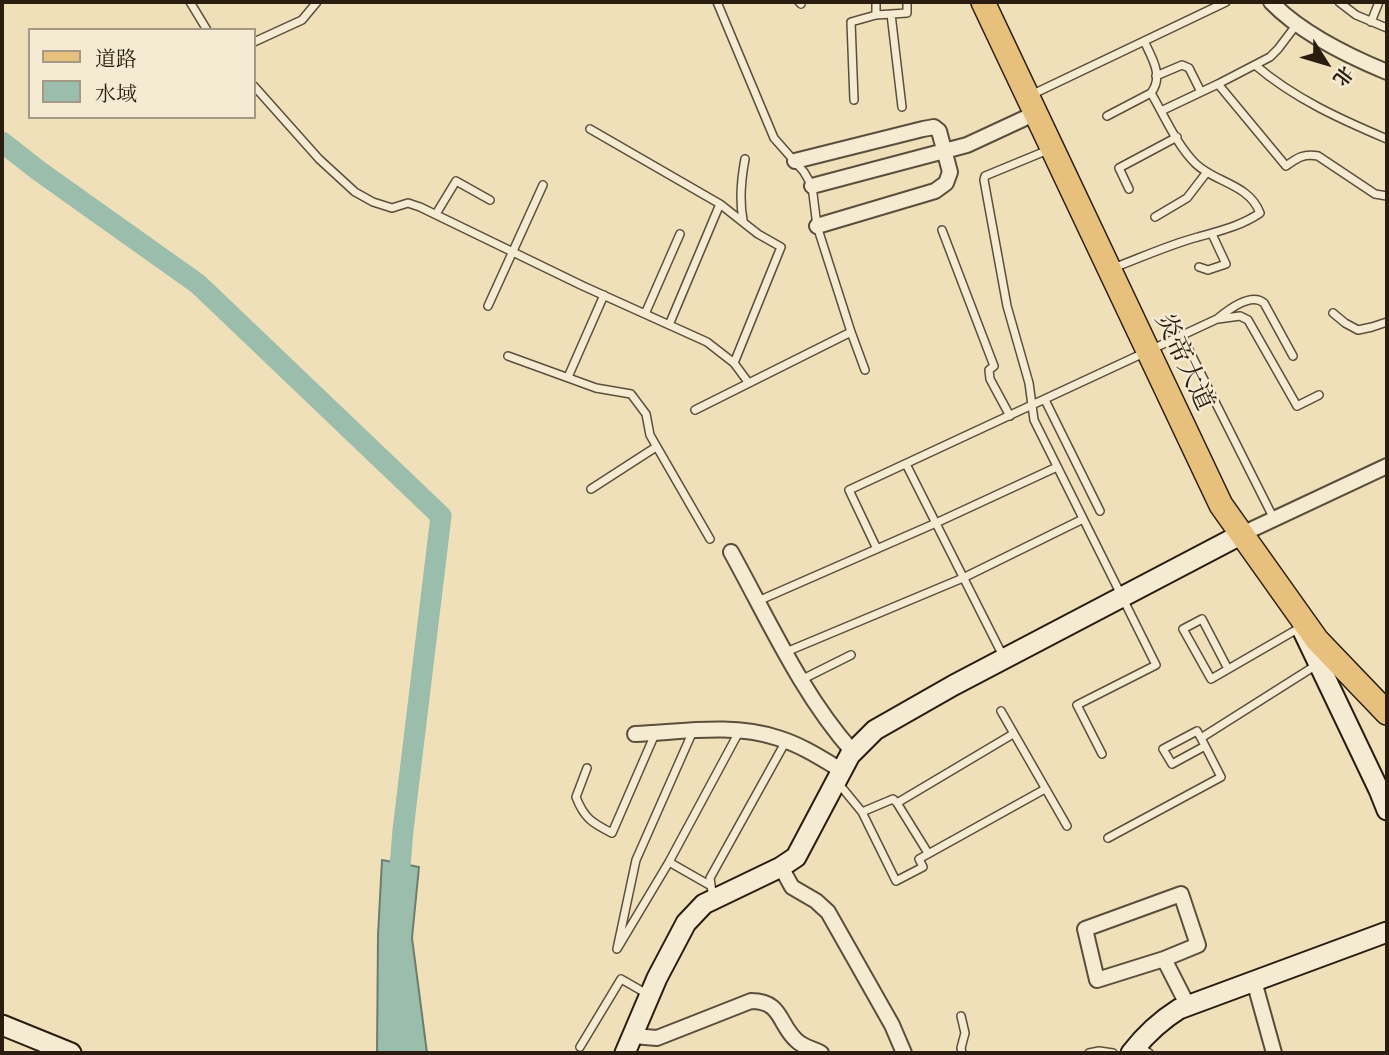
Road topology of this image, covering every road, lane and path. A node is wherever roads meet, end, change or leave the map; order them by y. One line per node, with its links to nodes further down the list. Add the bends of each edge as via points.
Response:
1 (190, 2): 15 (lane)
2 (317, 2): 17 (lane, via 302,20)
3 (717, 2): 37 (lane, via 774,138)
4 (876, 2): 12 (lane)
5 (907, 2): 11 (lane, via 907,13)
6 (983, 2): 27 (main road, 炎帝大道)
7 (1226, 2): 18 (lane)
8 (1271, 2): 14 (street)
9 (1339, 2): 13 (lane)
10 (1379, 2): 13 (lane)
11 (891, 14): 12 (lane); 28 (lane)
12 (876, 15): 26 (lane, via 851,22)
13 (1371, 22): 16 (lane)
14 (1298, 23): 19 (lane, via 1278,50); 20 (street, via 1335,48)
15 (207, 28)
16 (1387, 28)
17 (256, 41)
18 (1144, 41): 21 (lane, via 1157,68); 27 (lane)
19 (1255, 65): 22 (lane); 33 (lane, via 1330,115)
20 (1387, 72)
21 (1156, 76): 24 (lane, via 1182,65 1189,68); 25 (lane)
22 (1218, 84): 24 (lane); 42 (lane, via 1286,166 1300,156 1318,156 1375,194)
23 (256, 88): 45 (lane, via 355,192 392,208 408,204)
24 (1201, 92): 29 (lane)
25 (1151, 93): 29 (lane); 30 (lane)
26 (854, 100)
27 (1032, 105): 34 (main road, 炎帝大道); 35 (street, via 967,145)
28 (902, 107)
29 (1161, 111): 32 (lane)
30 (1107, 116)
31 (590, 129): 44 (lane)
32 (1177, 137): 38 (lane); 41 (lane, via 1119,168)
33 (1387, 139)
34 (1053, 148): 54 (main road, 炎帝大道); 73 (lane, via 984,180 1007,306)
35 (944, 151): 37 (street, via 934,127); 40 (street); 48 (street, via 950,172 946,183 935,191)
36 (745, 159): 47 (lane, via 740,194)
37 (795, 161): 40 (lane)
38 (1207, 172): 46 (lane, via 1188,198); 51 (lane, via 1235,185 1260,213)
39 (543, 185): 52 (lane)
40 (812, 186): 48 (lane)
41 (1129, 189)
42 (1387, 196)
43 (490, 200): 45 (lane, via 456,181)
44 (720, 204): 47 (lane); 61 (lane)
45 (436, 214): 52 (lane)
46 (1155, 217)
47 (743, 221): 67 (lane, via 782,247)
48 (817, 226): 62 (lane)
49 (942, 230): 75 (lane, via 994,366 989,370 990,379)
50 (680, 234): 58 (lane)
51 (1212, 234): 53 (lane, via 1226,264 1208,271); 54 (lane)
52 (513, 251): 55 (lane); 56 (lane)
53 (1199, 267)
54 (1110, 269): 64 (main road, 炎帝大道)
55 (604, 295): 58 (lane); 69 (lane)
56 (488, 306)
57 (1333, 313): 60 (lane, via 1358,330)
58 (645, 314): 61 (lane)
59 (1217, 319): 63 (lane); 66 (lane, via 1236,306 1260,299); 71 (lane, via 1240,316 1248,320 1297,407)
60 (1387, 322)
61 (669, 325): 67 (lane, via 707,342)
62 (850, 332): 68 (lane); 70 (lane)
63 (1182, 336): 64 (lane); 83 (lane)
64 (1148, 351): 72 (lane); 85 (main road, 炎帝大道, via 1221,505)
65 (508, 356): 69 (lane)
66 (1293, 356)
67 (734, 363): 70 (lane)
68 (864, 370)
69 (568, 377): 76 (lane, via 631,394 646,414)
70 (748, 382): 74 (lane)
71 (1319, 395)
72 (1045, 400): 73 (lane); 81 (lane)
73 (1032, 406): 75 (lane); 79 (lane)
74 (695, 410)
75 (1010, 416): 77 (lane)
76 (656, 447): 80 (lane); 86 (lane)
77 (906, 464): 84 (lane); 87 (lane, via 849,490)
78 (1387, 466): 83 (street)
79 (1057, 467): 82 (lane); 84 (lane)
80 (591, 488)
81 (1100, 511)
82 (1083, 519): 89 (lane); 90 (lane)
83 (1274, 519): 85 (street)
84 (936, 523): 87 (lane); 89 (lane)
85 (1242, 534): 90 (main road); 91 (main road, 炎帝大道)
86 (710, 539)
87 (877, 549): 92 (lane)
88 (732, 552): 92 (street)
89 (964, 578): 94 (lane); 96 (lane)
90 (1122, 597): 96 (main road); 111 (lane, via 1156,665 1077,705)
91 (1288, 598): 93 (main road); 101 (main road, 炎帝大道, via 1317,640)
92 (758, 601): 94 (street)
93 (1301, 627): 97 (main road); 98 (lane)
94 (786, 652): 99 (street)
95 (851, 655): 99 (lane)
96 (1005, 658): 110 (main road, via 875,730)
97 (1319, 664): 107 (lane); 116 (main road)
98 (1228, 668): 98 (lane, via 1210,679 1183,629 1202,619)
99 (801, 680): 110 (street)
100 (1000, 711): 106 (lane)
101 (1387, 713)
102 (740, 730): 103 (street); 108 (street); 121 (lane)
103 (694, 731): 104 (street); 121 (lane, via 636,860 617,949)
104 (655, 733): 105 (street); 112 (lane, via 612,834 593,824 576,797)
105 (635, 734)
106 (1013, 734): 114 (lane); 115 (lane)
107 (1201, 738): 109 (lane); 109 (lane, via 1197,731 1163,750 1172,764)
108 (786, 741): 113 (street); 123 (lane, via 710,878)
109 (1205, 747): 119 (lane, via 1221,777)
110 (853, 752): 113 (main road)
111 (1102, 754)
112 (587, 768)
113 (839, 775): 117 (lane); 122 (main road, via 796,857)
114 (1045, 789): 118 (lane); 120 (lane)
115 (898, 803): 117 (lane, via 893,799); 120 (lane)
116 (1387, 810)
117 (862, 812): 120 (lane, via 896,881 923,867 919,859)
118 (1067, 826)
119 (1108, 838)
120 (928, 853)
121 (669, 862): 123 (lane)
122 (780, 867): 123 (main road); 136 (street, via 792,887 828,912)
123 (712, 892): 127 (main road, via 686,923)
124 (1387, 932): 126 (main road)
125 (1164, 959): 125 (street, via 1198,945 1181,894 1085,929 1097,980); 128 (street)
126 (1254, 981): 128 (main road); 140 (street)
127 (650, 995): 131 (main road); 132 (lane, via 621,979)
128 (1188, 1006): 133 (main road, via 1161,1021)
129 (961, 1016): 137 (lane, via 965,1033)
130 (2, 1025): 134 (main road)
131 (629, 1045): 135 (street, via 762,1001 774,1008 794,1038)
132 (580, 1047)
133 (1139, 1051)
134 (71, 1053)
135 (821, 1053)
136 (904, 1053)
137 (962, 1053)
138 (1089, 1053): 139 (lane)
139 (1113, 1053)
140 (1274, 1053)

